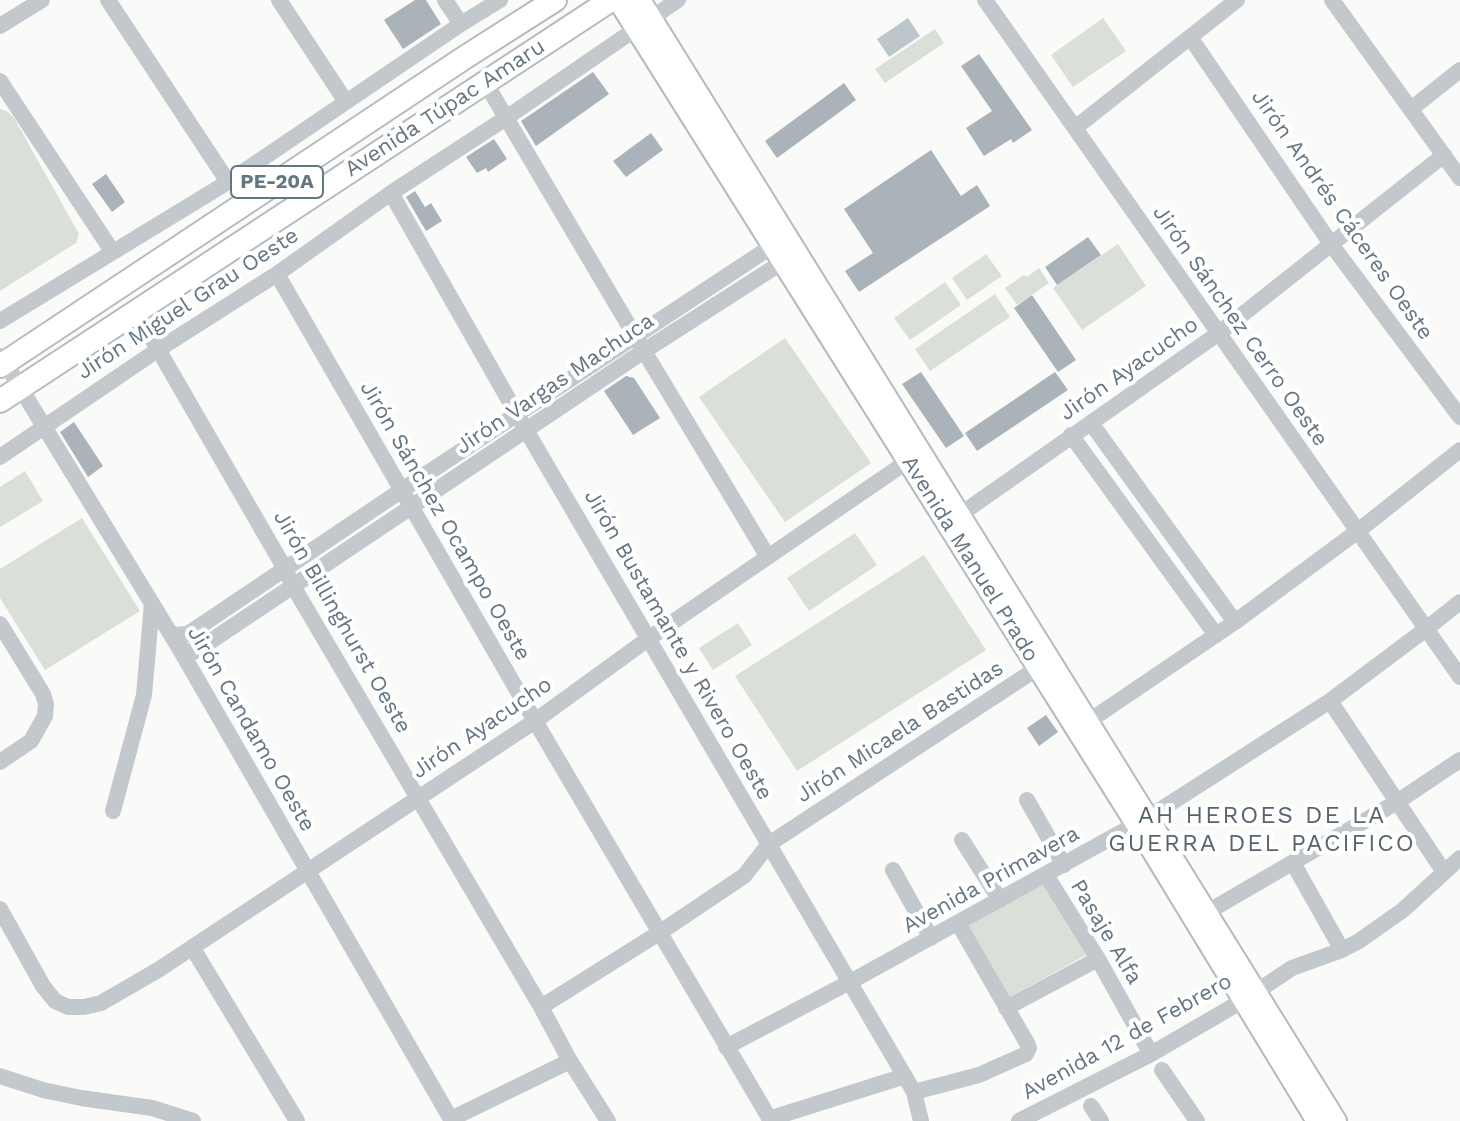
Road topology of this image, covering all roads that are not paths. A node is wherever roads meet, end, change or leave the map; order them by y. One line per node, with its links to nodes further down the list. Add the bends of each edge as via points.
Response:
1 (42, 0): 16 (street)
2 (108, 0): 27 (street)
3 (279, 0): 21 (street)
4 (445, 0): 14 (street)
5 (500, 0): 14 (street)
6 (555, 0): 39 (highway, Avenida Túpac Amaru / PE-20A)
7 (611, 0): 19 (highway, Avenida Túpac Amaru / PE-20A)
8 (618, 0): 15 (main road, Avenida Manuel Prado)
9 (640, 0): 15 (main road, Avenida Manuel Prado)
10 (678, 0): 15 (street, Jirón Miguel Grau Oeste)
11 (985, 0): 24 (street, Jirón Sánchez Cerro Oeste)
12 (1237, 0): 17 (street)
13 (1332, 0): 22 (street)
14 (461, 24): 21 (street)
15 (644, 24): 23 (street, Jirón Miguel Grau Oeste); 30 (main road, Avenida Manuel Prado)
16 (0, 26)
17 (1190, 37): 24 (street); 29 (street, Jirón Andrés Cáceres Oeste)
18 (1460, 70): 22 (street)
19 (485, 82): 23 (street); 33 (highway, Avenida Túpac Amaru / PE-20A)
20 (2, 89): 31 (street)
21 (346, 102): 27 (street)
22 (1411, 109): 25 (street)
23 (506, 118): 28 (street, Jirón Miguel Grau Oeste); 36 (street)
24 (1075, 128): 35 (street, Jirón Sánchez Cerro Oeste)
25 (1444, 155): 26 (street); 29 (street, Jirón Ayacucho)
26 (1460, 178)
27 (228, 182): 31 (street)
28 (391, 193): 32 (street, Jirón Miguel Grau Oeste); 42 (street, Jirón Bustamante y Rivero Oeste)
29 (1331, 244): 35 (street, Jirón Ayacucho); 43 (street, Jirón Andrés Cáceres Oeste)
30 (785, 249): 36 (street, Jirón Vargas Machuca); 38 (street, Jirón Vargas Machuca); 50 (main road, Avenida Manuel Prado); 53 (main road, Avenida Manuel Prado)
31 (112, 251): 34 (street)
32 (277, 274): 37 (street, Jirón Miguel Grau Oeste); 51 (street, Jirón Sánchez Ocampo Oeste)
33 (136, 311): 37 (street, Jirón Billinghurst Oeste); 40 (highway, Avenida Túpac Amaru / PE-20A)
34 (0, 321)
35 (1219, 333): 44 (street, Jirón Ayacucho); 54 (street, Jirón Sánchez Cerro Oeste)
36 (635, 336): 38 (street); 42 (street, Jirón Vargas Machuca)
37 (159, 349): 45 (street, Jirón Miguel Grau Oeste); 56 (street, Jirón Billinghurst Oeste)
38 (644, 351): 46 (street, Jirón Vargas Machuca); 55 (street)
39 (2, 361): 40 (street, Jirón Candamo Oeste)
40 (20, 388): 41 (highway, Avenida Túpac Amaru / PE-20A); 45 (street, Jirón Candamo Oeste)
41 (0, 401)
42 (517, 414): 46 (street, Jirón Bustamante y Rivero Oeste); 51 (street, Jirón Vargas Machuca)
43 (1460, 417)
44 (1091, 423): 47 (street, Jirón Ayacucho); 60 (street)
45 (44, 427): 49 (street, Jirón Miguel Grau Oeste); 59 (street, Jirón Candamo Oeste)
46 (526, 430): 52 (street, Jirón Vargas Machuca); 65 (street, Jirón Bustamante y Rivero Oeste)
47 (1071, 435): 53 (street, Jirón Ayacucho); 63 (street)
48 (1460, 450): 54 (street)
49 (0, 457)
50 (908, 461): 53 (main road, Avenida Manuel Prado); 55 (street, Jirón Ayacucho)
51 (402, 490): 52 (street, Jirón Sánchez Ocampo Oeste); 56 (street, Jirón Vargas Machuca)
52 (411, 506): 57 (street, Jirón Vargas Machuca); 69 (street, Jirón Sánchez Ocampo Oeste)
53 (954, 519): 66 (main road, Avenida Manuel Prado)
54 (1358, 531): 60 (street); 62 (street, Jirón Sánchez Cerro Oeste)
55 (768, 557): 65 (street, Jirón Ayacucho)
56 (285, 569): 57 (street, Jirón Billinghurst Oeste); 64 (street, Jirón Vargas Machuca)
57 (293, 586): 64 (street, Jirón Vargas Machuca, via 193,652); 73 (street, Jirón Billinghurst Oeste)
58 (1460, 602): 62 (street, Avenida Primavera)
59 (152, 603): 64 (street, Jirón Candamo Oeste); 76 (street, via 144,695)
60 (1235, 622): 63 (street)
61 (0, 624): 72 (street, via 46,704 31,741)
62 (1426, 629): 67 (street, Jirón Sánchez Cerro Oeste); 68 (street, Avenida Primavera)
63 (1216, 635): 70 (street)
64 (174, 639): 83 (street, Jirón Candamo Oeste)
65 (648, 639): 69 (street, Jirón Ayacucho); 79 (street, Jirón Bustamante y Rivero Oeste)
66 (1044, 664): 70 (main road, Avenida Manuel Prado); 77 (main road, Avenida Manuel Prado); 79 (street, Jirón Micaela Bastidas)
67 (1460, 677)
68 (1330, 701): 75 (street); 77 (street, Avenida Primavera)
69 (535, 721): 73 (street, Jirón Ayacucho); 91 (street, Jirón Sánchez Ocampo Oeste)
70 (1089, 721): 77 (main road, Avenida Manuel Prado)
71 (1460, 760): 75 (street)
72 (0, 762)
73 (418, 797): 83 (street, Jirón Ayacucho); 98 (street, Jirón Billinghurst Oeste)
74 (1027, 800): 82 (street, Pasaje Alfa)
75 (1397, 802): 81 (street); 85 (street)
76 (113, 811)
77 (1142, 821): 82 (street, Avenida Primavera); 89 (main road, Avenida Manuel Prado)
78 (962, 840): 87 (street)
79 (769, 844): 91 (street, Jirón Micaela Bastidas, via 744,876); 96 (street, Jirón Bustamante y Rivero Oeste)
80 (1460, 858): 85 (street, Avenida 12 de Febrero)
81 (1293, 863): 89 (street); 94 (street)
82 (1064, 865): 86 (street, Avenida Primavera)
83 (307, 870): 93 (street, Jirón Ayacucho); 110 (street, Jirón Candamo Oeste)
84 (893, 870): 92 (street)
85 (1444, 872): 94 (street, Avenida 12 de Febrero, via 1403,910)
86 (1046, 875): 87 (street, Avenida Primavera); 95 (street, Pasaje Alfa)
87 (1000, 900): 90 (street, Avenida Primavera)
88 (0, 909): 93 (street, Jirón Ayacucho, via 43,986 68,1007 101,1003)
89 (1201, 916): 97 (main road, Avenida Manuel Prado)
90 (958, 923): 92 (street, Avenida Primavera); 99 (street)
91 (659, 933): 98 (street, Jirón Micaela Bastidas); 100 (street, Jirón Sánchez Ocampo Oeste)
92 (931, 938): 96 (street, Avenida Primavera)
93 (192, 947): 113 (street)
94 (1342, 950): 97 (street, Avenida 12 de Febrero, via 1292,968)
95 (1098, 959): 99 (street); 101 (street, Pasaje Alfa)
96 (850, 982): 100 (street, Avenida Primavera); 104 (street, Jirón Bustamante y Rivero Oeste)
97 (1250, 996): 101 (street, Avenida 12 de Febrero); 109 (main road, Avenida Manuel Prado); 119 (main road, Avenida Manuel Prado)
98 (541, 1007): 102 (street, Jirón Billinghurst Oeste)
99 (1006, 1008): 106 (street, via 1027,1043 1026,1054 979,1075)
100 (726, 1047): 111 (street, Jirón Sánchez Ocampo Oeste)
101 (1151, 1054): 116 (street, Avenida 12 de Febrero)
102 (570, 1061): 110 (street); 114 (street, Jirón Billinghurst Oeste)
103 (1162, 1070): 118 (street)
104 (905, 1076): 106 (street, Jirón Bustamante y Rivero Oeste); 111 (street)
105 (1, 1079): 108 (street)
106 (914, 1092): 115 (street, Jirón Bustamante y Rivero Oeste)
107 (1091, 1106): 117 (street)
108 (155, 1114): 112 (street)
109 (1312, 1119)
110 (452, 1120)
111 (770, 1120)
112 (193, 1121)
113 (297, 1121)
114 (608, 1121)
115 (921, 1121)
116 (1019, 1121)
117 (1101, 1121)
118 (1197, 1121)
119 (1336, 1121)

